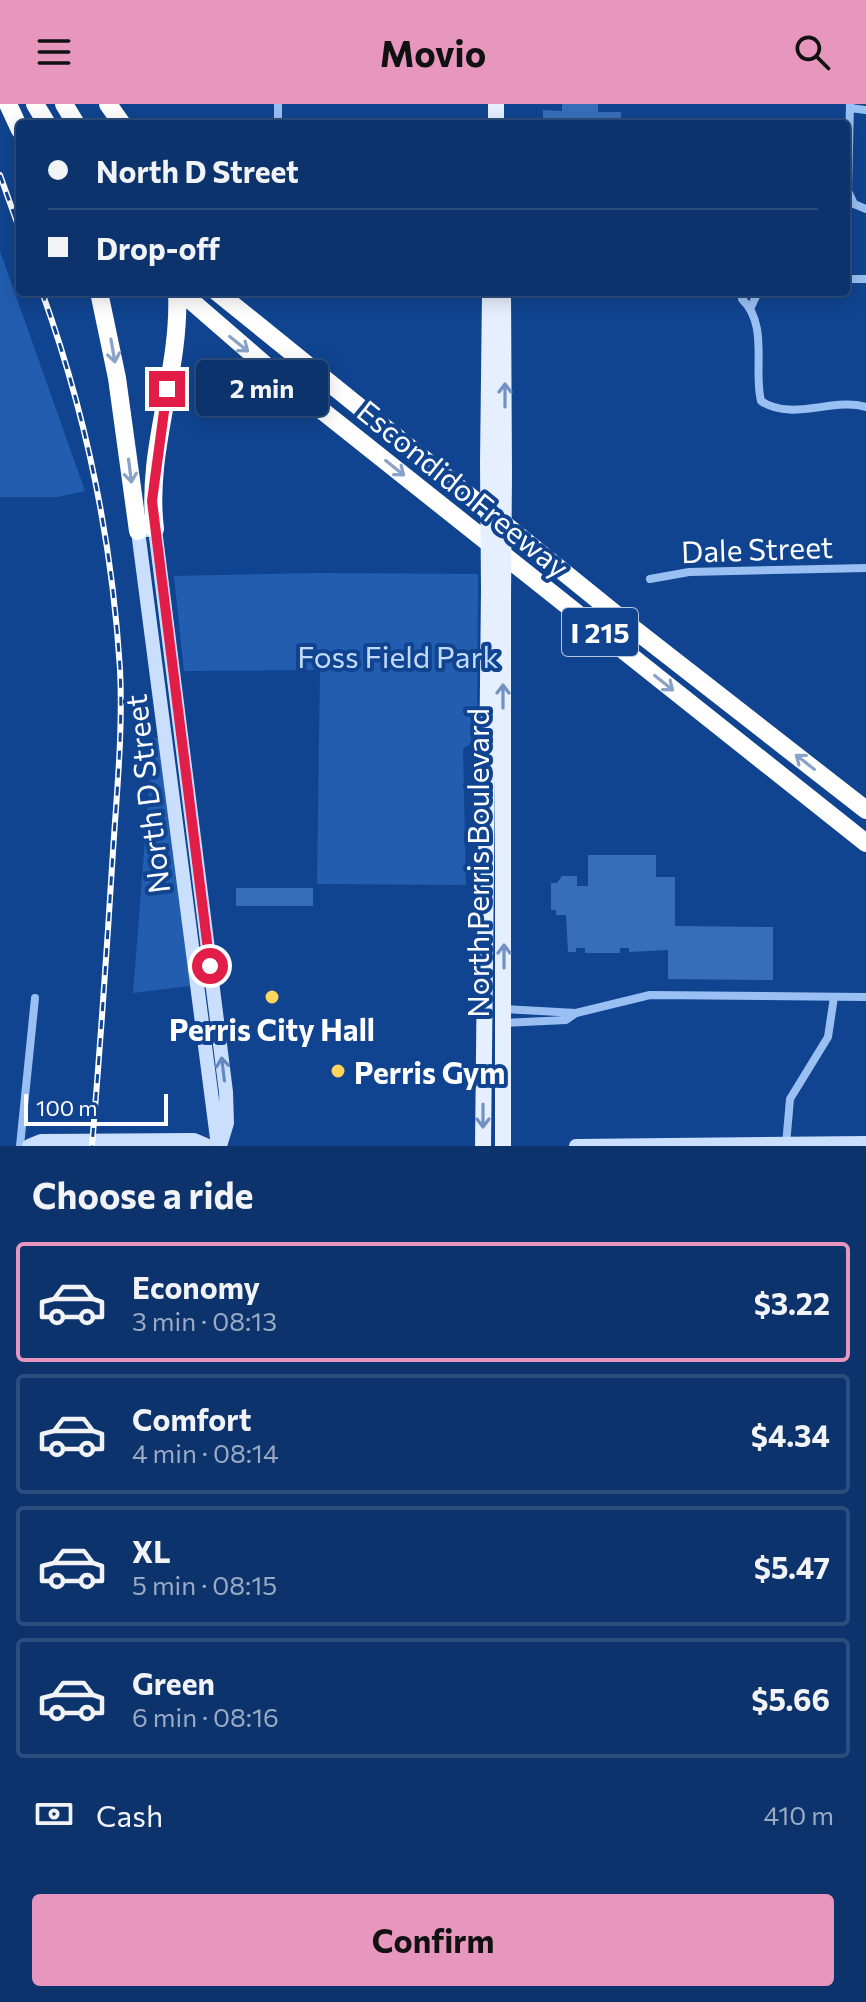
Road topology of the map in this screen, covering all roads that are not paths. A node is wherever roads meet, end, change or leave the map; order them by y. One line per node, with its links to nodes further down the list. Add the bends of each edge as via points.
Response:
1 (850, 106): 2 (street)
2 (866, 110)
3 (850, 195): 4 (street)
4 (866, 209)
5 (100, 296): 15 (highway, one-way to 15)
6 (179, 296): 15 (highway)
7 (184, 296): 21 (highway, Escondido Freeway / I 215, one-way to 21)
8 (222, 296): 20 (highway, Escondido Freeway / I 215, one-way to 8)
9 (490, 296): 18 (main road, North Perris Boulevard, bridge, via 488,463)
10 (503, 296): 18 (main road, North Perris Boulevard, one-way to 10, bridge, via 504,473)
11 (742, 296): 13 (street)
12 (756, 296): 13 (street)
13 (751, 307): 14 (street, via 760,344 761,401 784,410 847,403)
14 (866, 407)
15 (147, 530): 19 (main road, North D Street)
16 (866, 568): 17 (street, Dale Street, via 689,572)
17 (650, 579)
18 (496, 595): 28 (main road, North Perris Boulevard, one-way to 18); 35 (main road, North Perris Boulevard, one-way to 35)
19 (167, 699): 22 (main road, North D Street); 23 (main road, North D Street)
20 (866, 810)
21 (866, 843)
22 (206, 933): 23 (main road); 34 (main road, North D Street, one-way to 22, via 227,1123 226,1092)
23 (190, 934): 34 (main road, North D Street)
24 (834, 997): 25 (street); 27 (street, via 650,995); 30 (street, via 828,1037 790,1099)
25 (866, 997)
26 (35, 998): 31 (street)
27 (576, 1013): 28 (street); 28 (street, via 566,1020)
28 (505, 1016): 36 (main road, North Perris Boulevard)
29 (866, 1143): 30 (main road)
30 (786, 1145): 37 (main road)
31 (20, 1146)
32 (29, 1146): 33 (main road, via 41,1141 194,1140)
33 (208, 1146)
34 (219, 1146)
35 (483, 1146)
36 (503, 1146)
37 (576, 1146)

